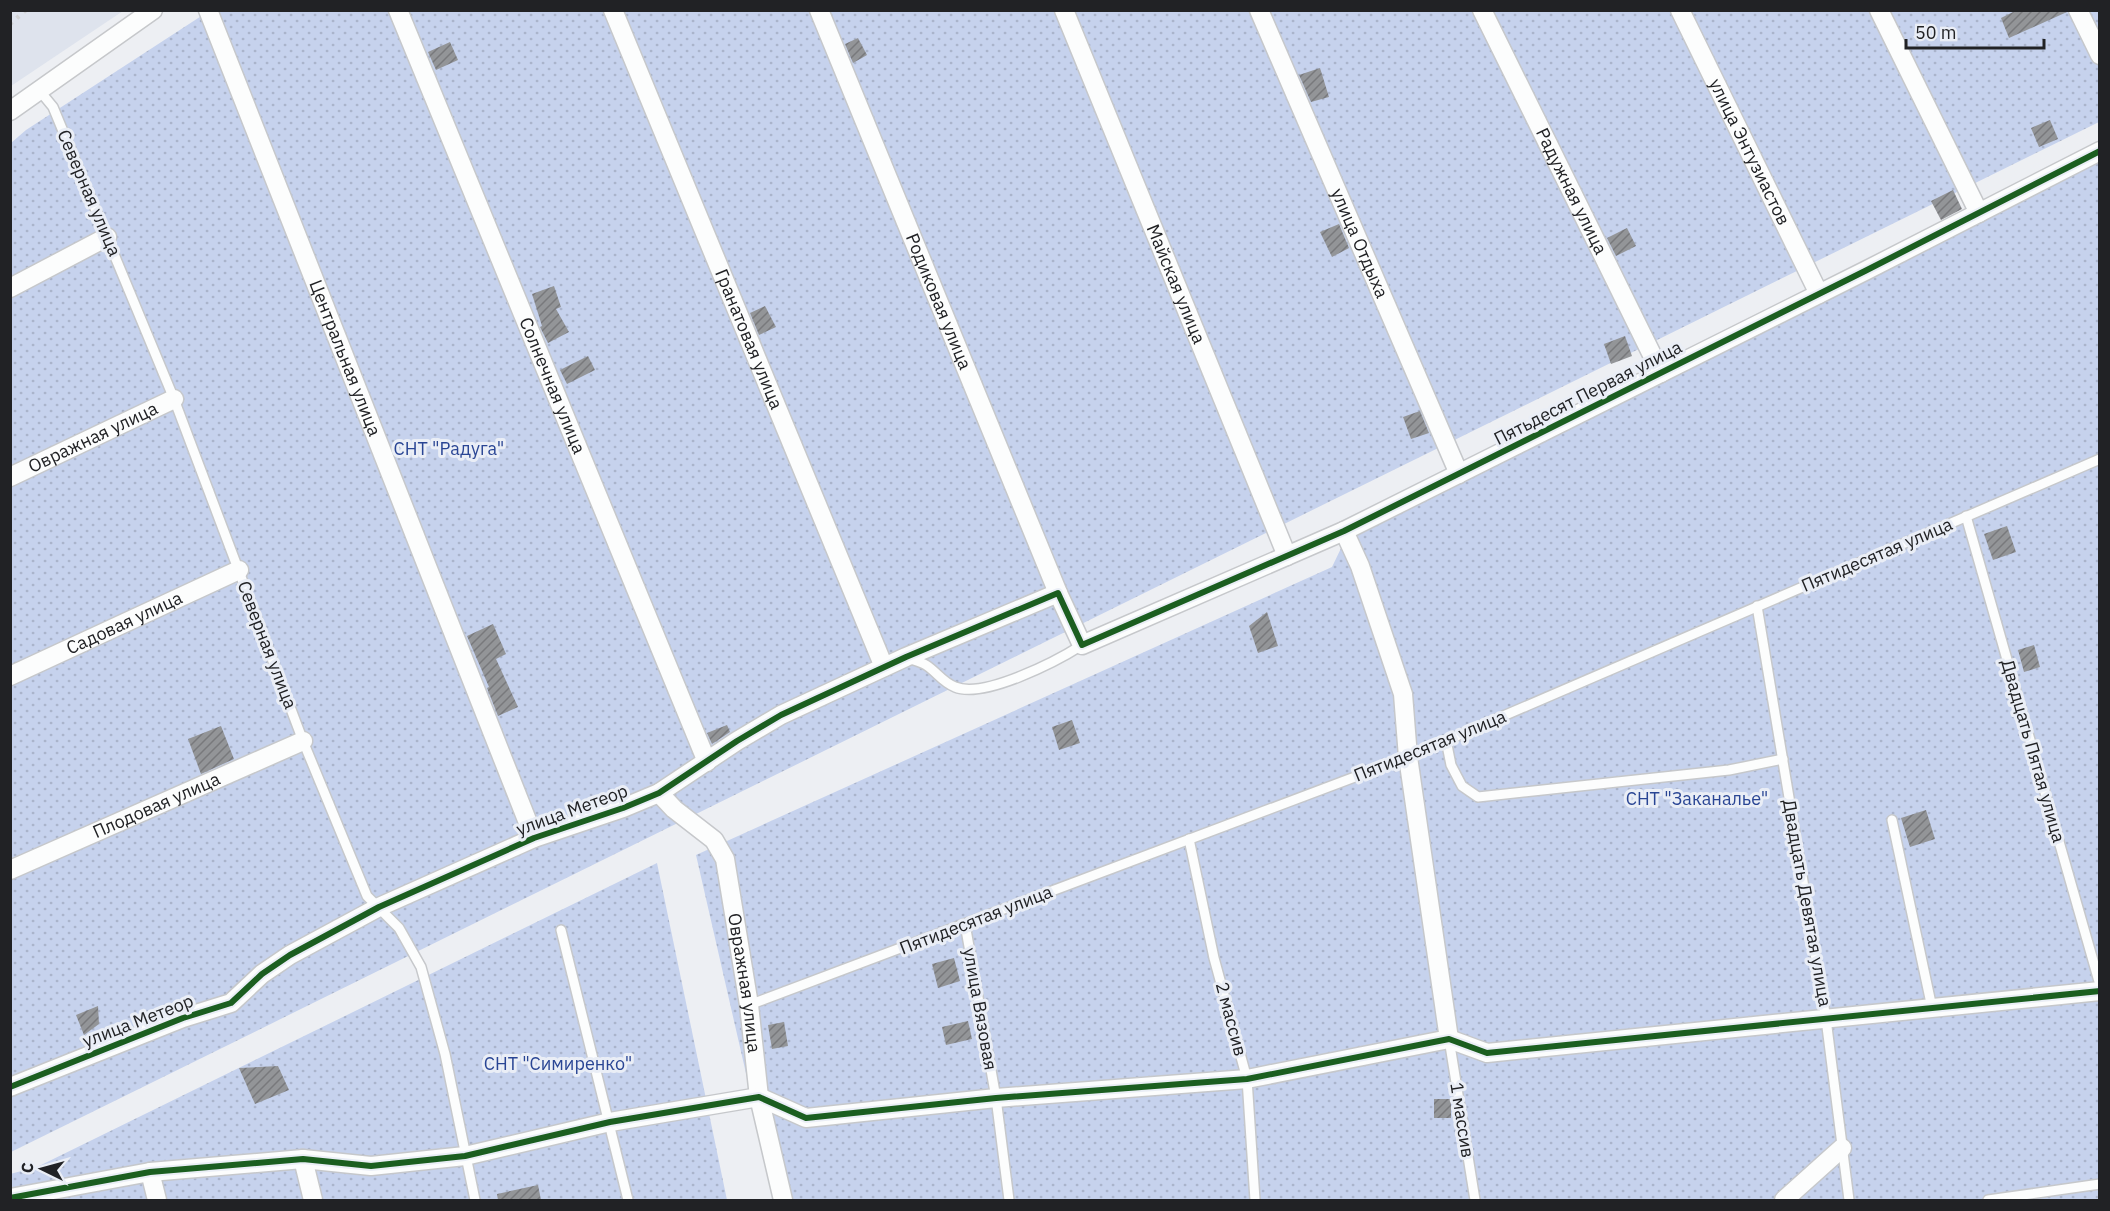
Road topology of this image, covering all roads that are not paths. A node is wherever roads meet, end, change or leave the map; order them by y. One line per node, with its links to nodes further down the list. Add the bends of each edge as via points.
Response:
1 (153, 10): 13 (street)
2 (208, 10): 42 (street, Центральная улица)
3 (398, 10): 39 (street, Солнечная улица)
4 (613, 10): 33 (street, Гранатовая улица)
5 (819, 10): 29 (street, Родиковая улица)
6 (1064, 10): 27 (street, Майская улица)
7 (1259, 10): 23 (street, улица Отдыха)
8 (1482, 10): 20 (street, Радужная улица)
9 (1680, 10): 19 (street, улица Энтузиастов)
10 (1879, 10): 16 (street)
11 (2078, 10): 12 (street)
12 (2100, 55)
13 (39, 90): 14 (street); 17 (lane, Северная улица, via 54,107)
14 (10, 111)
15 (2100, 151): 16 (street, Пятьдесят Первая улица)
16 (1979, 213): 19 (street, Пятьдесят Первая улица)
17 (107, 237): 18 (street); 21 (lane, Северная улица)
18 (10, 288)
19 (1819, 294): 20 (street, Пятьдесят Первая улица)
20 (1661, 373): 23 (street, Пятьдесят Первая улица)
21 (174, 399): 24 (street, Овражная улица); 28 (lane, Северная улица)
22 (2100, 459): 25 (lane, Пятидесятая улица)
23 (1459, 474): 26 (street, Пятьдесят Первая улица)
24 (10, 477)
25 (1966, 516): 30 (lane, Пятидесятая улица); 48 (lane, Двадцать Пятая улица)
26 (1344, 531): 27 (street, Пятьдесят Первая улица); 37 (street, via 1360,566 1403,694)
27 (1287, 556): 31 (street, Пятьдесят Первая улица)
28 (239, 570): 34 (street, Садовая улица); 36 (lane, Северная улица)
29 (1058, 593): 31 (street); 32 (street, улица Метеор)
30 (1757, 606): 35 (lane, Пятидесятая улица); 38 (lane, Двадцать Девятая улица)
31 (1082, 645): 32 (lane, via 1013,680 977,688 958,689 942,681 925,664)
32 (906, 657): 33 (street, улица Метеор)
33 (884, 667): 39 (street, улица Метеор, via 781,715)
34 (10, 676)
35 (1446, 740): 37 (lane, Пятидесятая улица); 38 (lane, via 1450,765 1462,786 1478,797 1728,770)
36 (303, 741): 44 (street, Плодовая улица); 45 (lane, Северная улица, via 367,896)
37 (1408, 757): 43 (lane, Пятидесятая улица); 53 (street)
38 (1783, 759): 52 (lane, Двадцать Девятая улица)
39 (706, 762): 40 (street, улица Метеор)
40 (659, 793): 42 (street, улица Метеор); 50 (street, Овражная улица, via 714,840 725,859)
41 (1892, 820): 51 (lane)
42 (534, 838): 45 (street, улица Метеор)
43 (1189, 839): 46 (lane, Пятидесятая улица); 54 (lane, 2 массив, via 1214,958)
44 (10, 870)
45 (379, 907): 55 (street, улица Метеор, via 290,955 231,1003 183,1018); 60 (lane, Северная улица, via 399,928 421,967 445,1054)
46 (965, 924): 50 (lane, Пятидесятая улица); 57 (lane, улица Вязовая)
47 (561, 930): 58 (lane)
48 (2100, 985)
49 (2100, 991): 51 (street)
50 (749, 1005): 56 (street, Овражная улица)
51 (1932, 1008): 52 (street)
52 (1826, 1019): 53 (street, via 1487,1053); 59 (lane, Двадцать Девятая улица)
53 (1449, 1039): 54 (street); 72 (lane, 1 массив)
54 (1247, 1079): 57 (street); 71 (lane, 2 массив)
55 (10, 1087)
56 (759, 1096): 57 (street, via 806,1118); 58 (street); 69 (street, Овражная улица)
57 (996, 1098): 70 (lane, улица Вязовая)
58 (610, 1122): 60 (street); 68 (lane)
59 (1842, 1148): 73 (street); 74 (lane, Двадцать Девятая улица)
60 (465, 1156): 61 (street, via 371,1166); 67 (lane, Северная улица)
61 (303, 1159): 62 (street); 66 (street)
62 (150, 1172): 64 (street); 65 (street)
63 (2100, 1184): 75 (lane)
64 (10, 1198)
65 (157, 1200)
66 (313, 1200)
67 (475, 1200)
68 (628, 1200)
69 (783, 1200)
70 (1009, 1200)
71 (1255, 1200)
72 (1475, 1200)
73 (1784, 1200)
74 (1849, 1200)
75 (1988, 1200)

